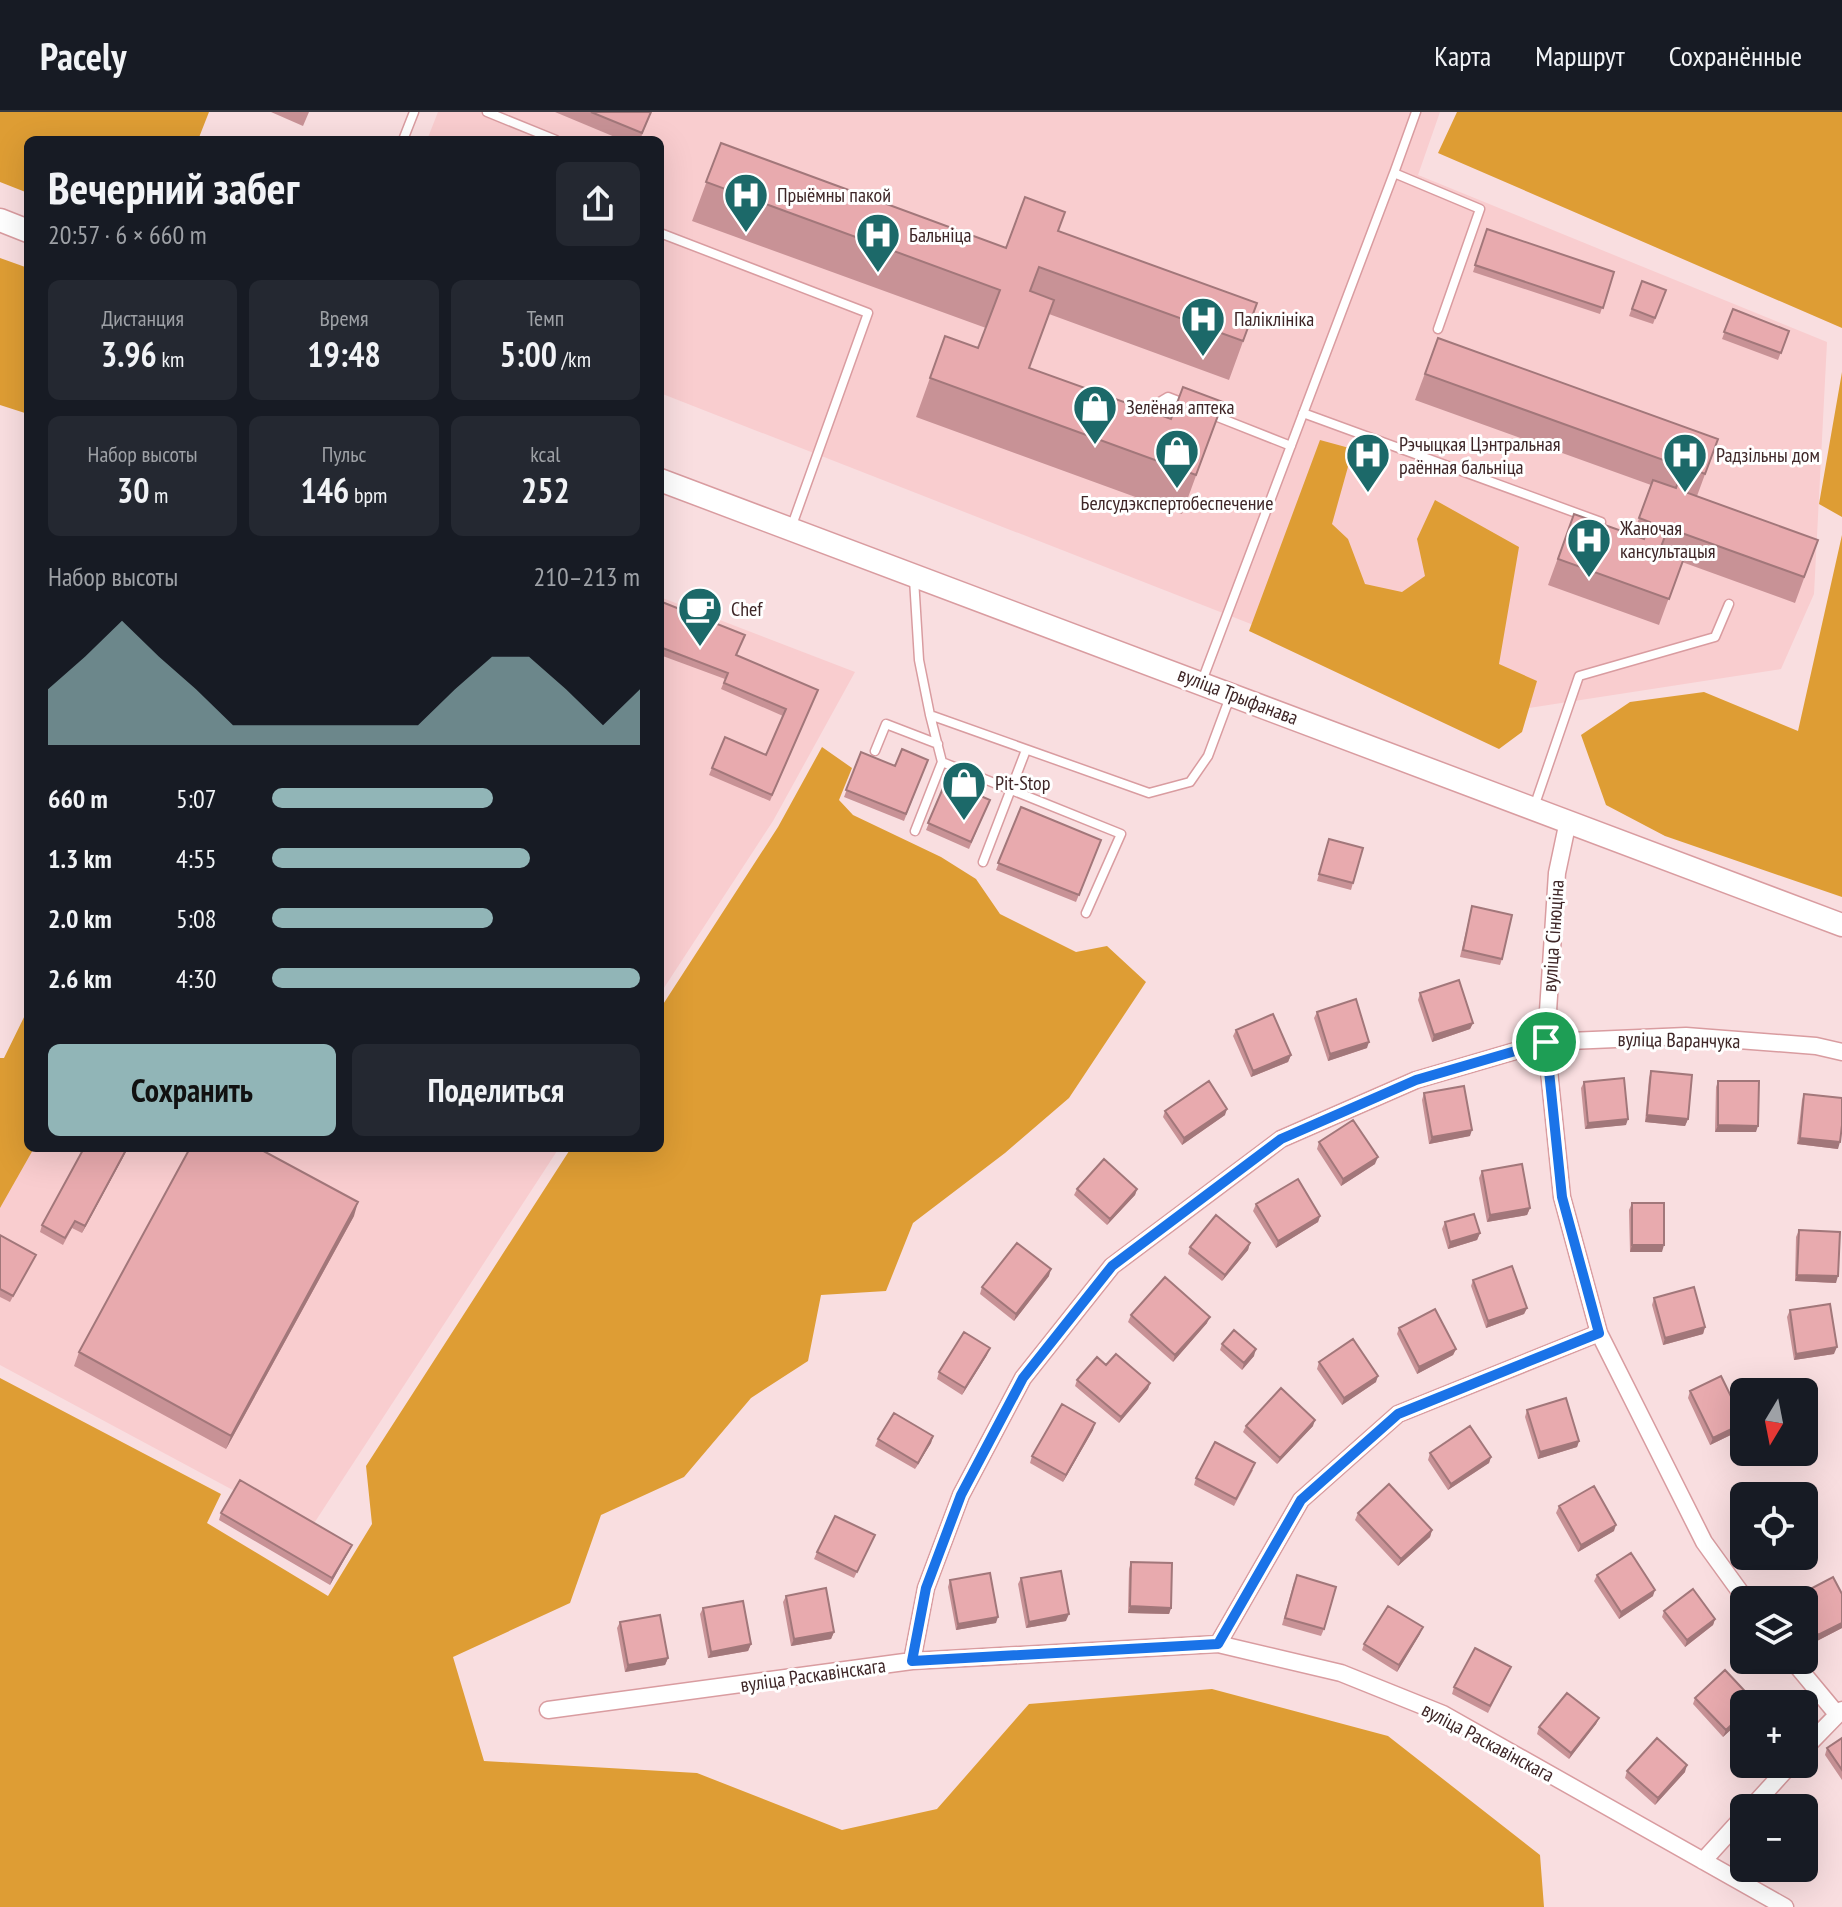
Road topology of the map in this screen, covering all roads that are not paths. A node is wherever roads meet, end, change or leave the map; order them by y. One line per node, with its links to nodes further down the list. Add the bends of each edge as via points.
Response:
1 (414, 112): 4 (lane)
2 (487, 112): 5 (lane)
3 (1416, 112): 6 (lane)
4 (405, 136)
5 (546, 136)
6 (1394, 173): 10 (lane, via 1480,209); 11 (lane)
7 (0, 220): 8 (street)
8 (24, 229)
9 (664, 235): 16 (lane, via 868,313)
10 (1438, 329)
11 (1303, 413): 13 (lane); 15 (lane)
12 (1132, 419): 13 (lane, via 1168,397)
13 (1291, 446): 19 (lane)
14 (664, 482): 16 (street, вуліца Трыфанава)
15 (1601, 522)
16 (790, 530): 17 (street, вуліца Трыфанава)
17 (914, 575): 19 (street, вуліца Трыфанава); 21 (lane, via 917,649)
18 (1729, 604): 27 (lane, via 1715,637 1579,676)
19 (1202, 682): 20 (street, вуліца Трыфанава)
20 (1232, 693): 23 (lane, via 1208,756 1190,782 1149,793); 27 (street, вуліца Трыфанава)
21 (930, 715): 22 (lane); 23 (lane)
22 (938, 744): 24 (lane, via 886,724); 25 (lane)
23 (1026, 750): 26 (lane)
24 (875, 751)
25 (942, 762): 26 (lane); 29 (lane)
26 (1012, 790): 30 (lane); 31 (lane, via 1121,834)
27 (1534, 808): 28 (street, вуліца Трыфанава)
28 (1568, 821): 32 (street, вуліца Трыфанава); 33 (street, вуліца Сінюціна, via 1557,873)
29 (915, 831)
30 (983, 862)
31 (1086, 913)
32 (1842, 925)
33 (1546, 1042): 34 (street, вуліца Варанчука, via 1686,1036); 35 (street, вуліца Сінюціна, via 1562,1197); 38 (street, вуліца Варанчука, via 1416,1080 1281,1139 1112,1266 1023,1378 961,1495 926,1588)
34 (1842, 1052)
35 (1599, 1333): 36 (street, вуліца Сінюціна, via 1704,1542); 37 (street, via 1398,1414 1301,1500)
36 (1736, 1586)
37 (1218, 1644): 38 (street, вуліца Раскавінскага); 46 (street, вуліца Раскавінскага, via 1341,1673 1443,1714)
38 (912, 1661): 40 (street, вуліца Раскавінскага)
39 (1805, 1674): 41 (street)
40 (548, 1710)
41 (1839, 1712): 42 (street)
42 (1818, 1734)
43 (1778, 1778): 44 (street)
44 (1764, 1794)
45 (1730, 1831): 46 (street)
46 (1703, 1861): 47 (street, вуліца Раскавінскага)
47 (1785, 1907)

